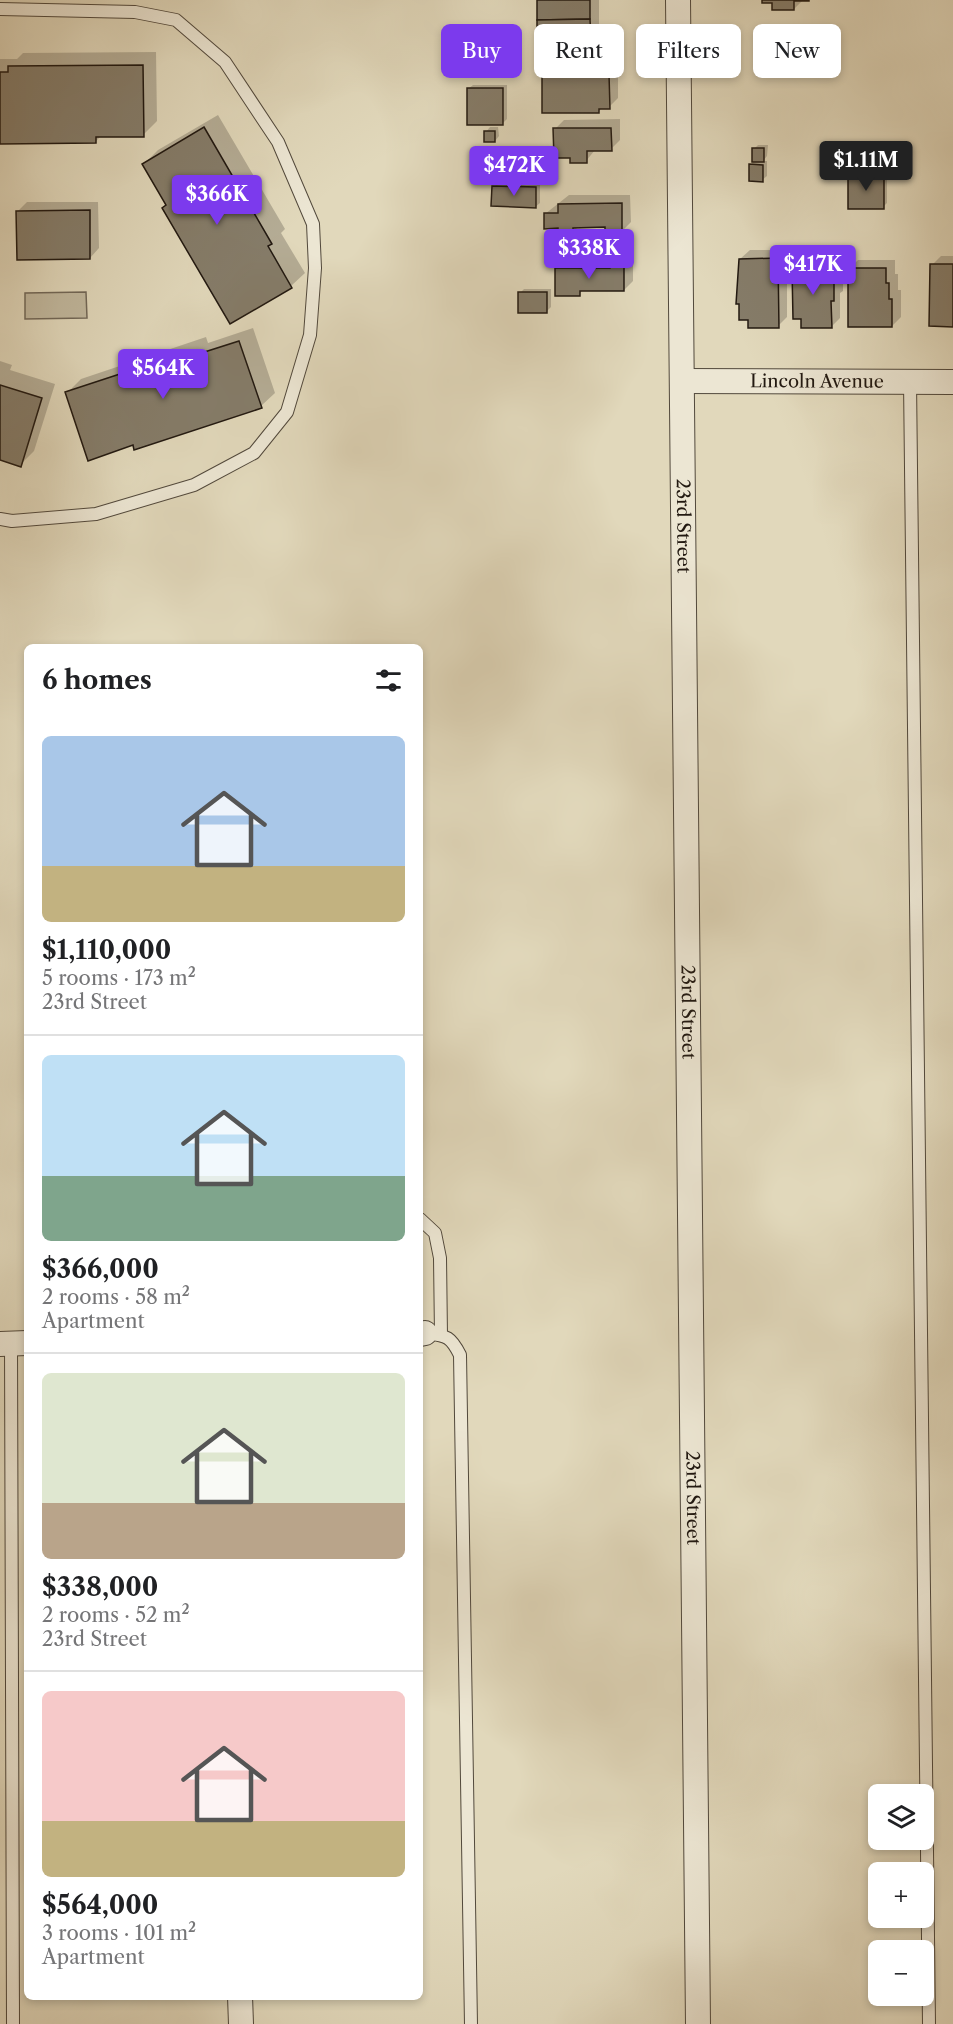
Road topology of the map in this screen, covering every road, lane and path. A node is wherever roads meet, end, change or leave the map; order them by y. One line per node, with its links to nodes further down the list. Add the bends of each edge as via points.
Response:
1 (678, 0): 3 (street, 23rd Street)
2 (0, 9): 6 (lane, via 135,12 176,20 225,62 278,142 313,224 315,268 310,335 287,412 254,453 194,485 96,514)
3 (682, 381): 4 (street, Lincoln Avenue); 14 (street, 23rd Street)
4 (910, 381): 5 (street, Lincoln Avenue); 15 (lane)
5 (953, 382)
6 (0, 519)
7 (423, 1222): 8 (lane, via 435,1233 440,1258)
8 (429, 1334): 13 (lane, via 453,1341 460,1355)
9 (13, 1344): 11 (lane)
10 (240, 2000): 12 (street)
11 (13, 2024)
12 (241, 2024)
13 (471, 2024)
14 (698, 2024)
15 (929, 2024)

